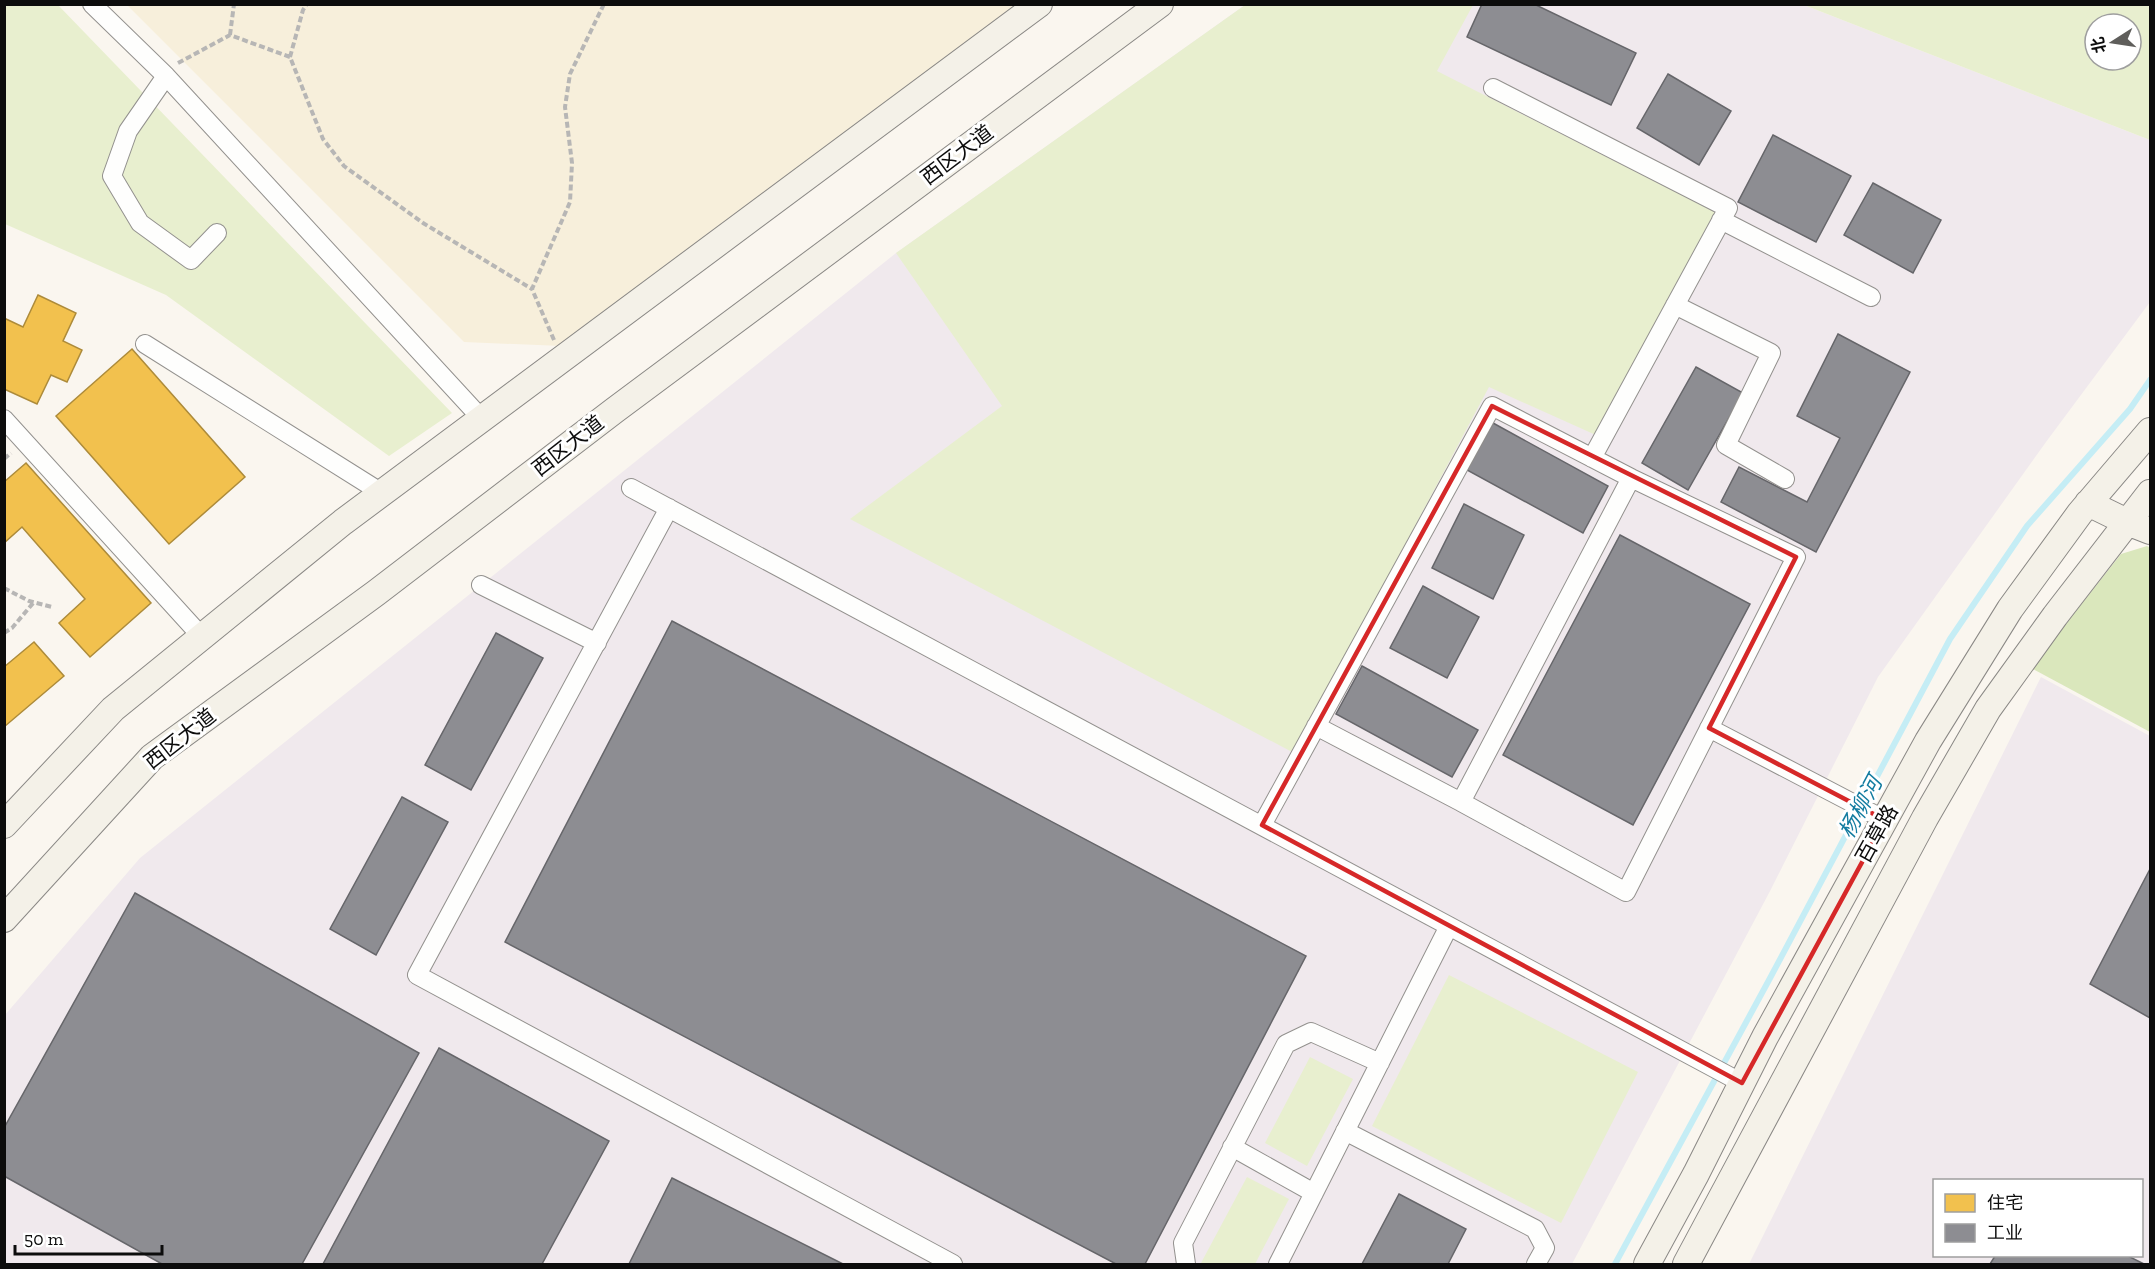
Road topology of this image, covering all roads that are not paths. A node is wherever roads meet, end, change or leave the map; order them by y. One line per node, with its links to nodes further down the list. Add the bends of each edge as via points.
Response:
1 (92, 4): 4 (street)
2 (1039, 4): 11 (main road)
3 (1160, 4): 32 (main road, 西区大道, via 152,757)
4 (164, 74): 7 (street, via 128,131 112,176 140,223 191,260); 11 (street)
5 (1493, 88): 6 (street, via 1728,208)
6 (1721, 220): 8 (street); 9 (street)
7 (217, 233)
8 (1871, 297)
9 (1676, 305): 14 (street); 16 (street, via 1771,353 1726,445)
10 (145, 344): 18 (street)
11 (481, 418): 18 (main road)
12 (4, 419): 24 (street)
13 (2151, 431): 20 (main road, 百草路)
14 (1592, 458): 15 (street); 26 (street, via 1492,406)
15 (1631, 478): 27 (street, via 1796,556); 28 (street)
16 (1785, 478)
17 (631, 488): 21 (street)
18 (382, 493): 24 (main road)
19 (2151, 493): 22 (main road, 百草路)
20 (2088, 503): 22 (main road); 29 (main road, 百草路, via 2010,609)
21 (669, 508): 25 (street); 31 (street)
22 (2139, 526): 44 (main road, 百草路, via 2055,616 1988,709 1925,818)
23 (481, 585): 25 (street)
24 (202, 637): 30 (main road, via 113,709)
25 (597, 643): 39 (street, via 417,975)
26 (1316, 726): 28 (street); 31 (street)
27 (1709, 728): 28 (street, via 1626,892); 29 (street)
28 (1461, 802)
29 (1877, 816): 35 (main road, 百草路, via 1765,1037)
30 (4, 825)
31 (1262, 825): 33 (street)
32 (4, 919)
33 (1449, 926): 34 (street); 35 (street)
34 (1380, 1063): 36 (street); 37 (street, via 1311,1032 1286,1044)
35 (1735, 1079): 43 (main road, 百草路, via 1696,1174)
36 (1345, 1131): 38 (street); 42 (street, via 1535,1229 1545,1248)
37 (1232, 1147): 38 (street); 40 (street, via 1183,1243)
38 (1314, 1193): 41 (street)
39 (953, 1264)
40 (1186, 1264)
41 (1278, 1264)
42 (1536, 1264)
43 (1647, 1264)
44 (1686, 1264)

